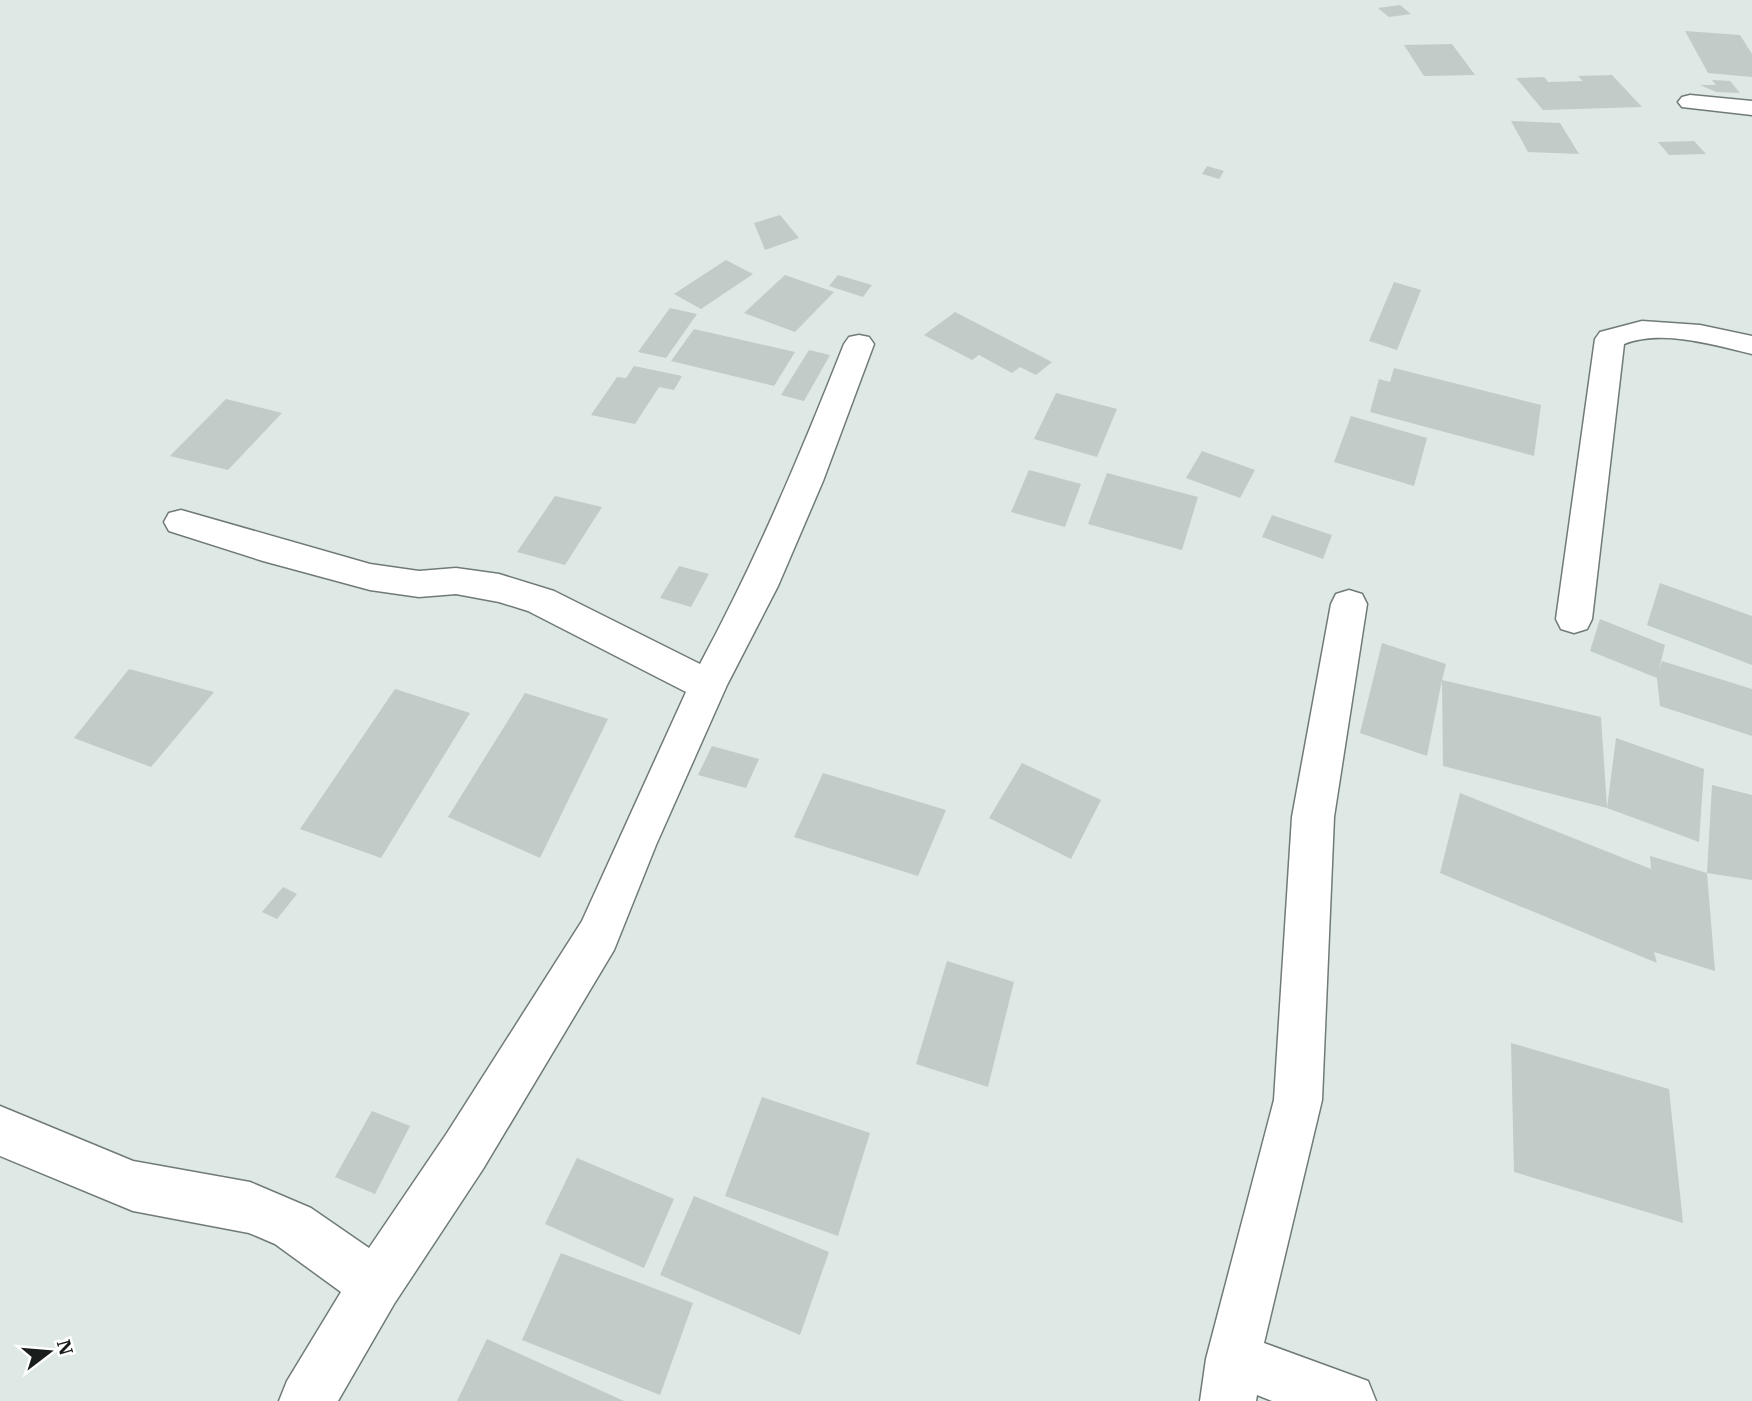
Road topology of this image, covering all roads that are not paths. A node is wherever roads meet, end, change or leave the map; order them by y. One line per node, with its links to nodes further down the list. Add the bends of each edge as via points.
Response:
1 (1690, 102): 2 (street)
2 (1752, 108)
3 (859, 344): 8 (street, via 760,586)
4 (1752, 345): 7 (street, via 1721,337 1647,330 1622,332 1610,339)
5 (181, 522): 8 (street, via 370,576 499,588 541,601)
6 (1349, 604): 11 (street, via 1313,817 1298,1100)
7 (1574, 619)
8 (708, 685): 10 (street, via 598,935 472,1140)
9 (0, 1131): 10 (street, via 133,1186 250,1208 293,1226)
10 (374, 1285): 12 (street)
11 (1230, 1380): 13 (street)
12 (307, 1401)
13 (1348, 1401)

